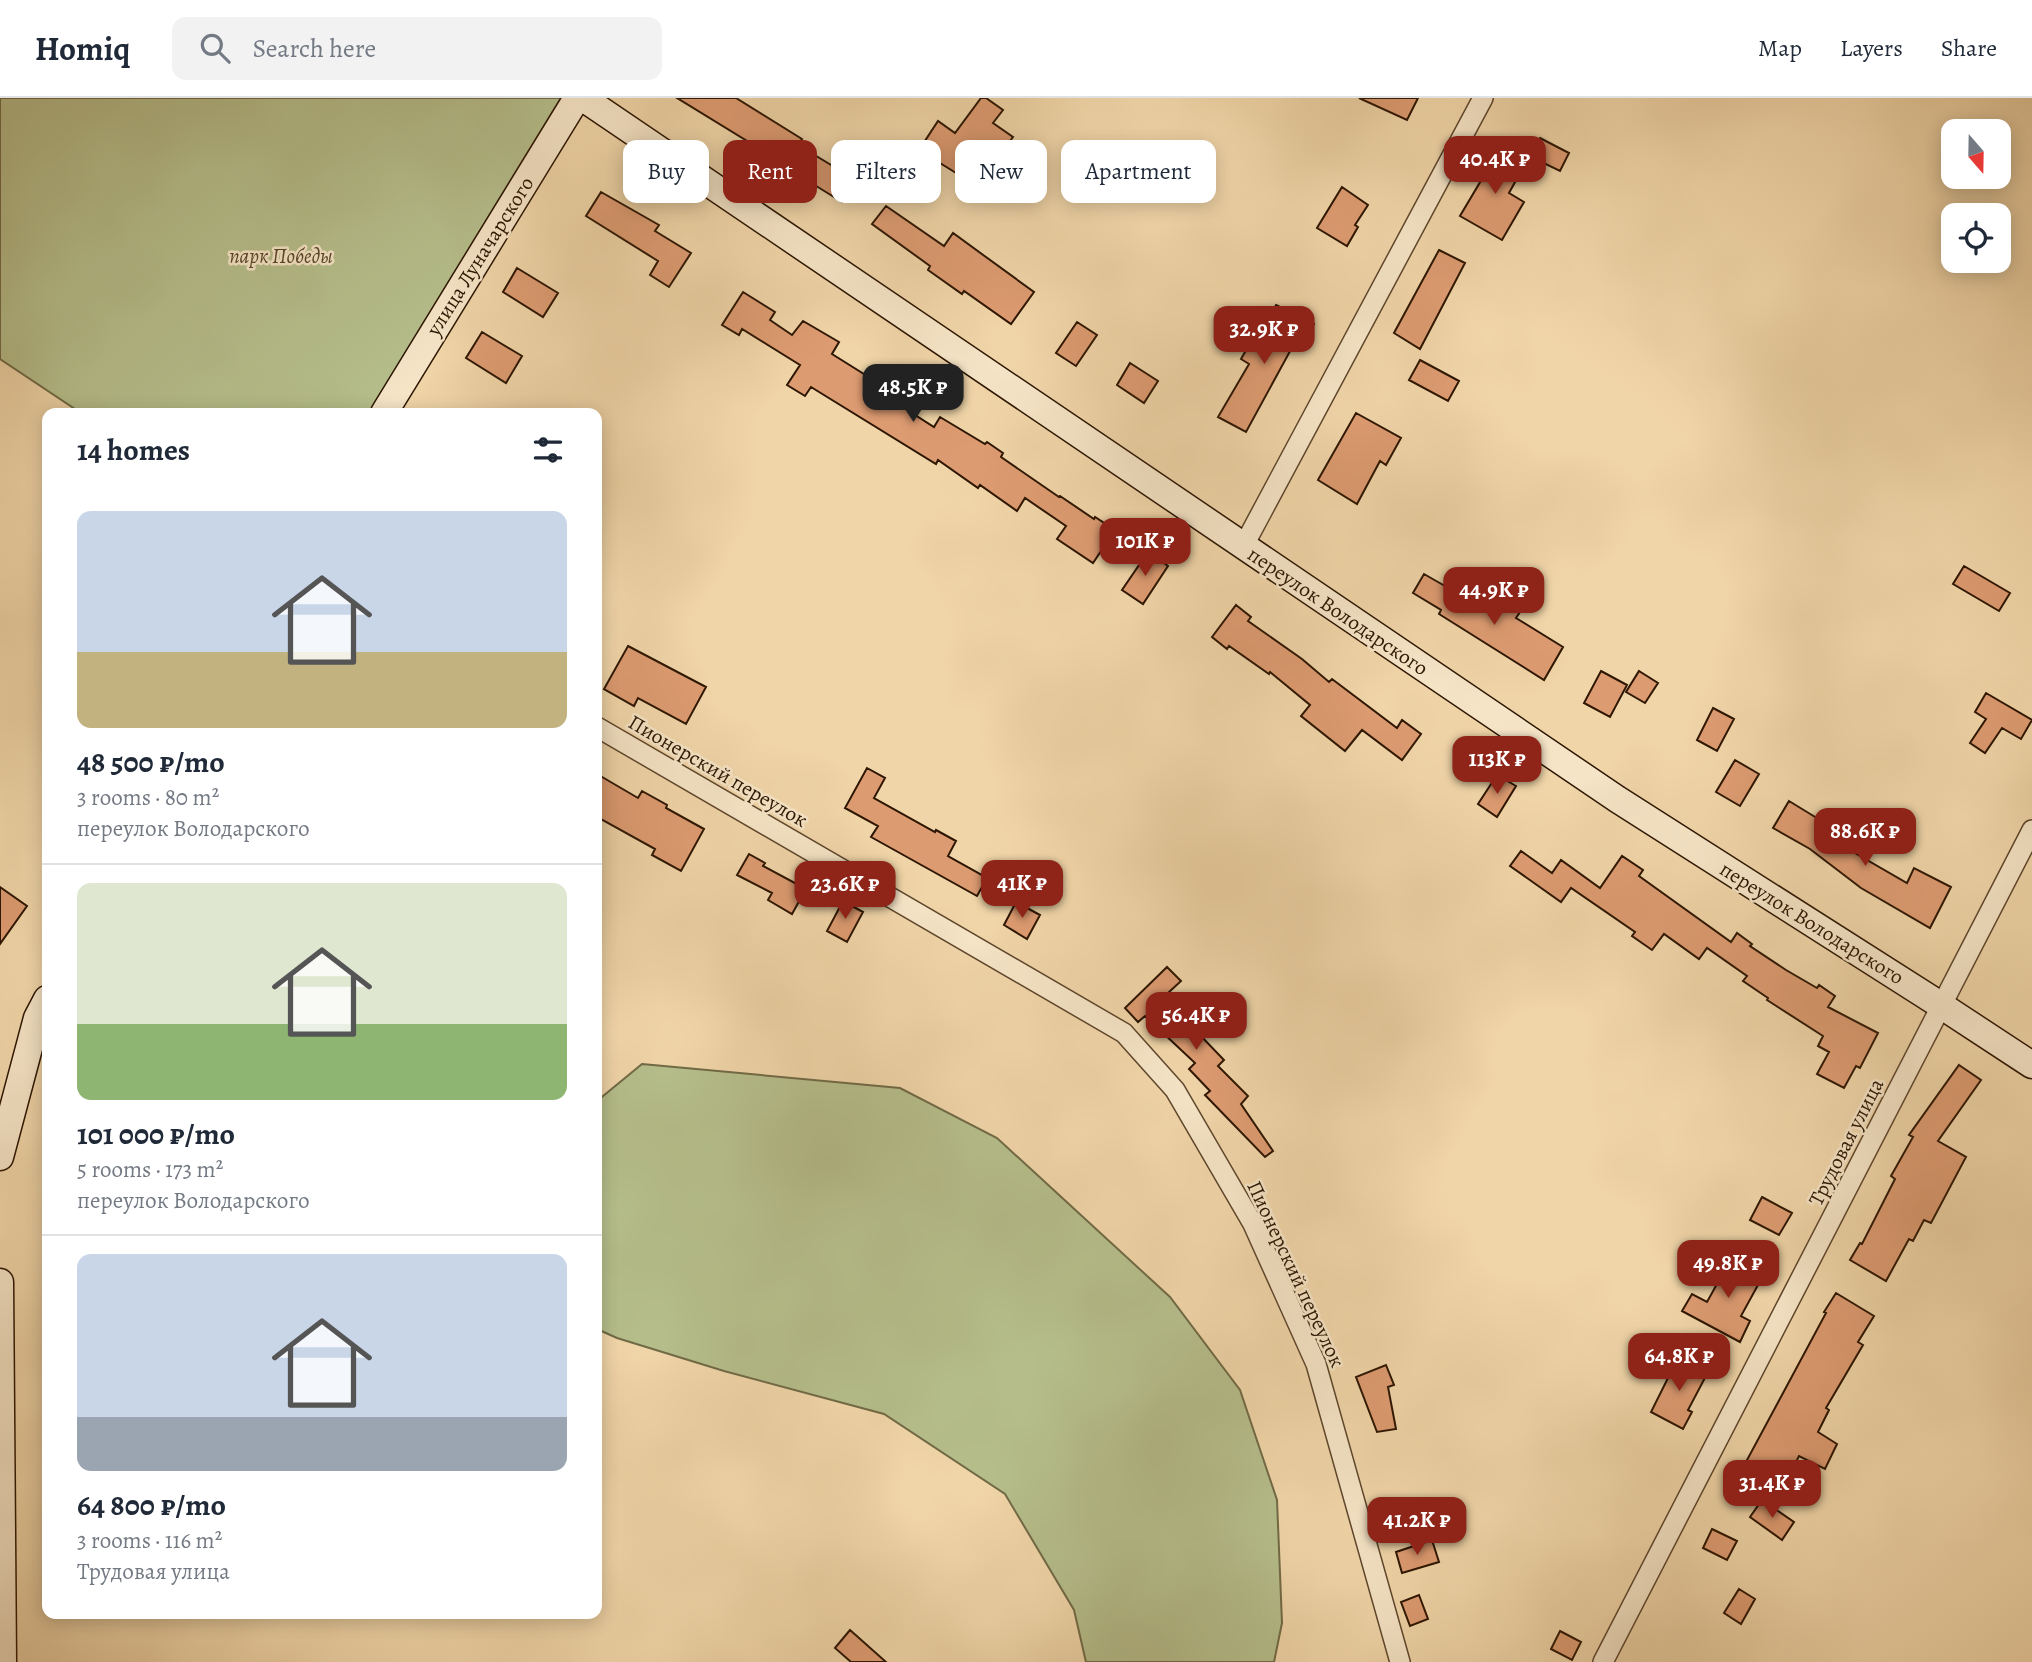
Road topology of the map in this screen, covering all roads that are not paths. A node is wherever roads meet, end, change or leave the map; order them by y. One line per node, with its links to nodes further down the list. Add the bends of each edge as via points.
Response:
1 (577, 98): 4 (street, улица Луначарского)
2 (583, 98): 5 (street, переулок Володарского)
3 (1483, 98): 5 (street)
4 (387, 408)
5 (1243, 547): 8 (street, переулок Володарского, via 1617,799)
6 (602, 730): 14 (street, Пионерский переулок, via 1124,1032 1175,1090 1253,1224 1316,1364)
7 (2032, 830): 8 (street, Трудовая улица)
8 (1942, 1006): 10 (street, переулок Володарского); 15 (street, Трудовая улица)
9 (42, 1008): 11 (street)
10 (2032, 1065)
11 (0, 1157)
12 (0, 1282): 13 (street)
13 (3, 1662)
14 (1401, 1662)
15 (1603, 1662)

